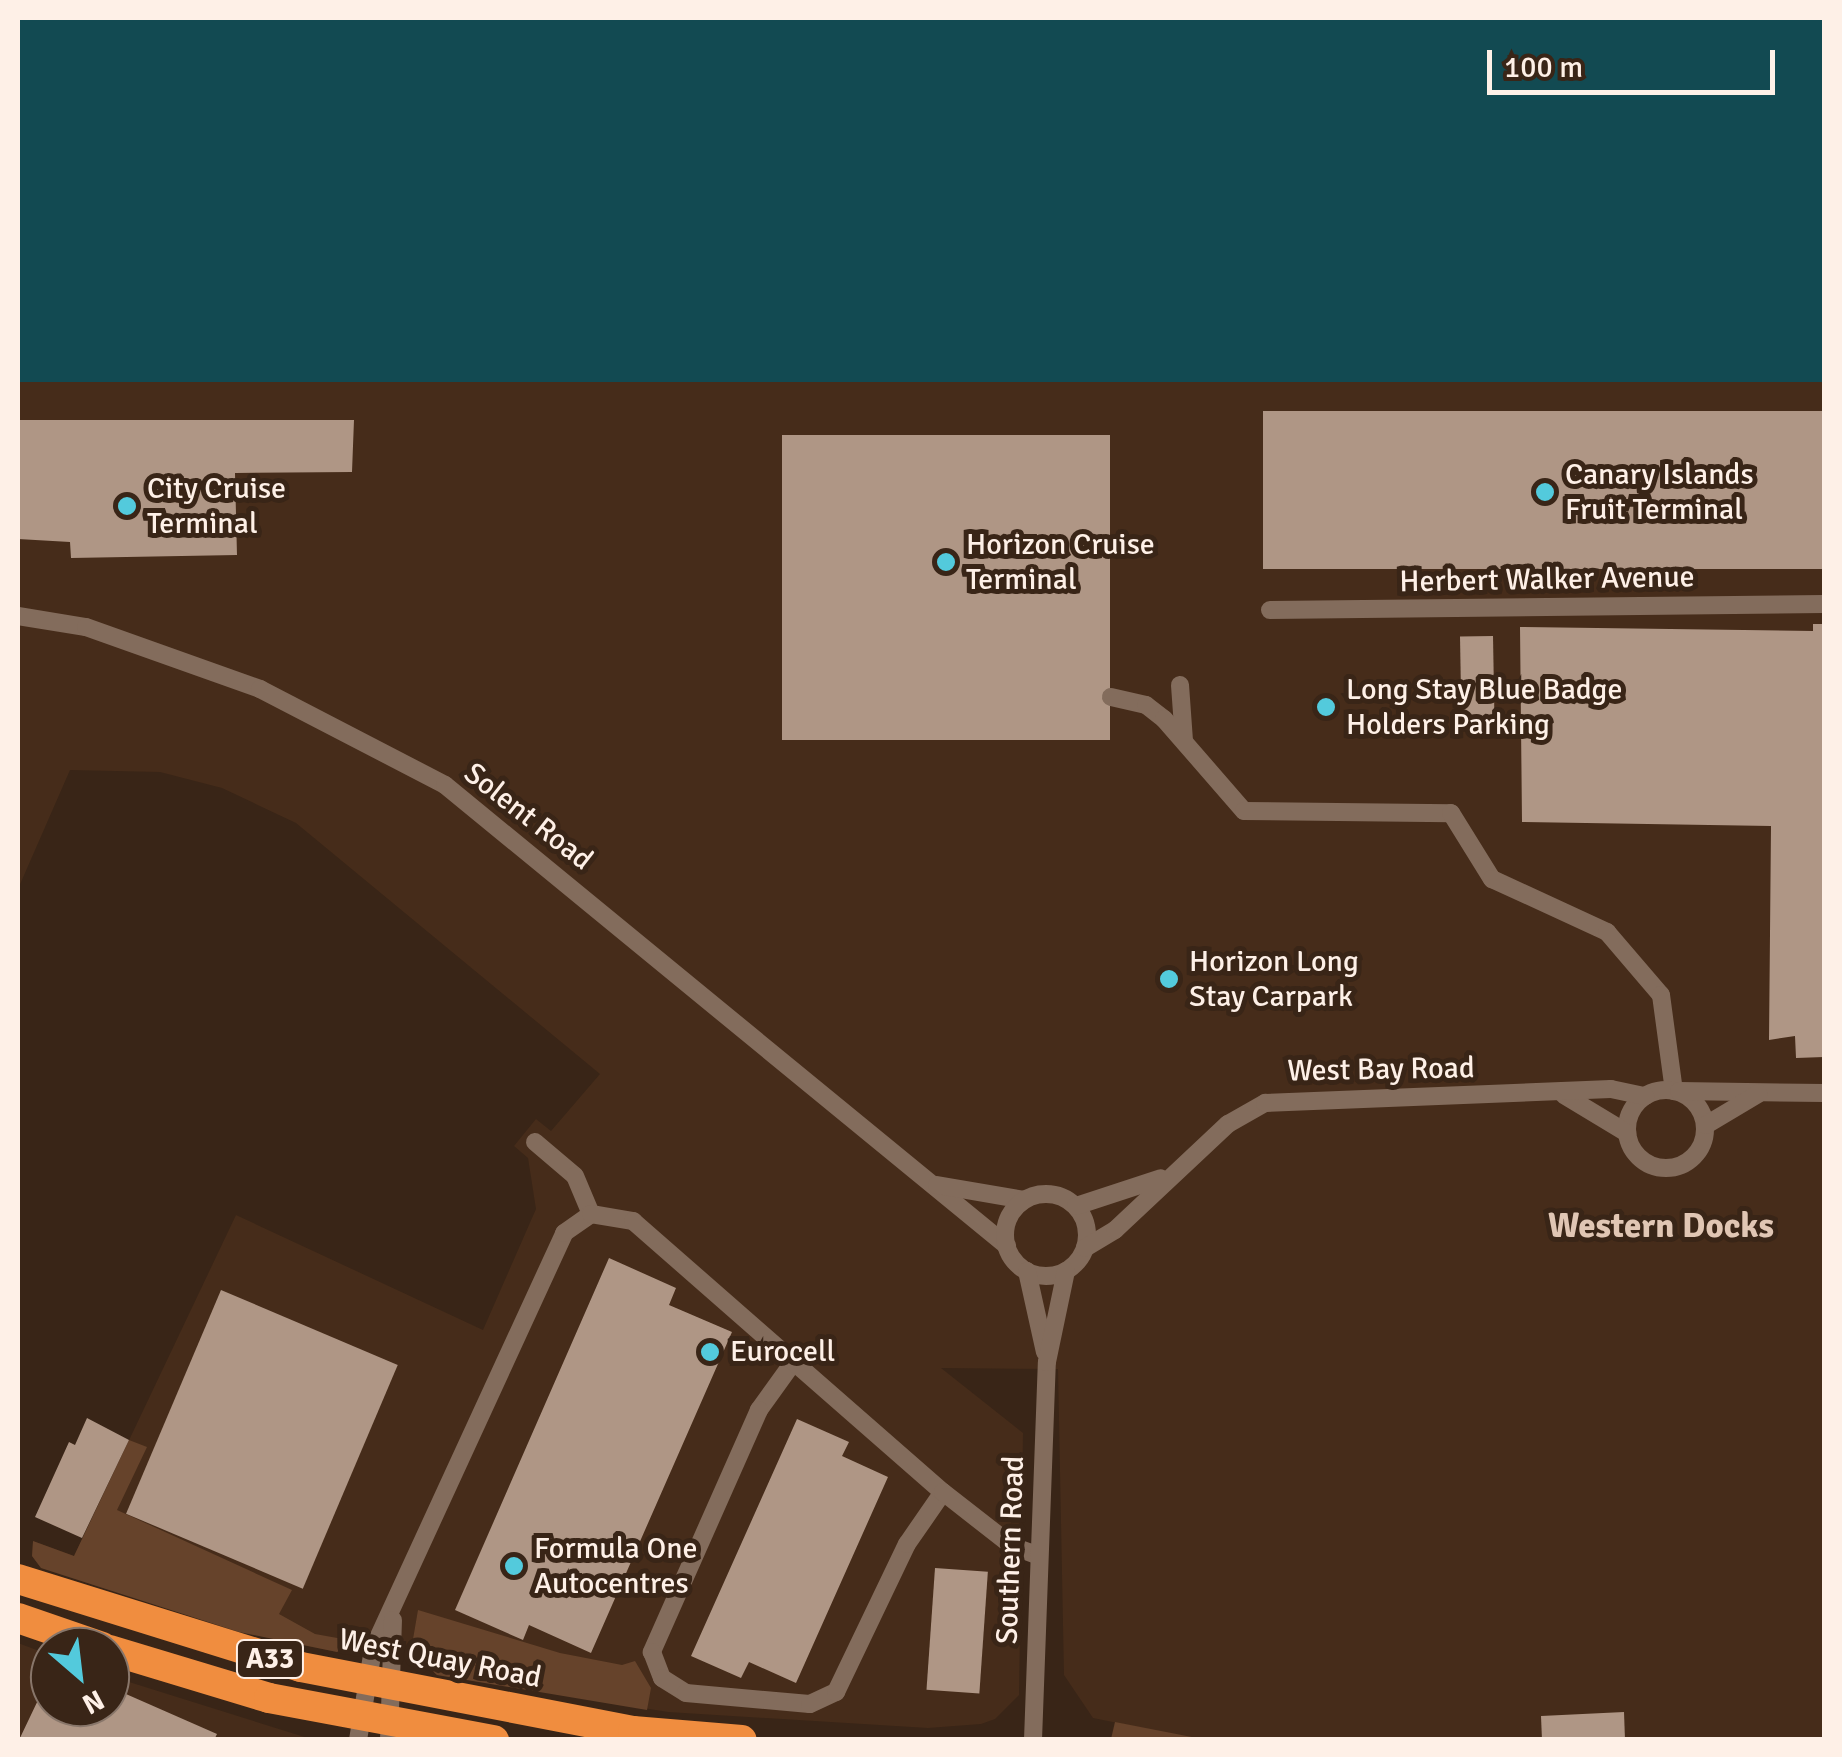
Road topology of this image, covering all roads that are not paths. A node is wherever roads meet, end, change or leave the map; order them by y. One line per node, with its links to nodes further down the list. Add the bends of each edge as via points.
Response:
1 (1824, 604): 2 (street, Herbert Walker Avenue)
2 (1270, 610)
3 (18, 616): 16 (street, Solent Road, via 86,627 260,689 445,786)
4 (1180, 685): 6 (street)
5 (1110, 697): 6 (street, via 1146,705)
6 (1184, 741): 7 (street, via 1244,811 1451,814 1486,874 1607,932 1661,995)
7 (1676, 1091): 10 (street, via 1720,1087); 11 (street); 12 (street, via 1697,1104)
8 (1824, 1093): 10 (street)
9 (1564, 1094): 11 (street, West Bay Road, via 1611,1090); 13 (street); 15 (street, West Bay Road, via 1288,1097 1247,1110)
10 (1759, 1094): 12 (street)
11 (1645, 1096): 13 (street, via 1630,1112)
12 (1706, 1125): 13 (street, via 1694,1157 1668,1169 1636,1156)
13 (1626, 1133)
14 (535, 1142): 19 (street, via 575,1176)
15 (1166, 1176): 18 (street, West Bay Road); 21 (street, West Bay Road, via 1127,1219)
16 (936, 1185): 17 (street, Solent Road); 20 (street, Solent Road, via 953,1207)
17 (1024, 1200): 18 (street, via 1051,1194); 20 (street, via 1008,1220)
18 (1076, 1206): 21 (street, via 1086,1226)
19 (592, 1214): 25 (street, via 633,1221); 29 (street, via 564,1233)
20 (1007, 1246): 22 (street)
21 (1085, 1248): 23 (street)
22 (1028, 1271): 23 (street); 24 (street, Southern Road)
23 (1066, 1271): 24 (street, Southern Road)
24 (1047, 1362): 27 (street, Southern Road)
25 (792, 1364): 26 (street); 26 (street, via 758,1410 652,1652 662,1678 686,1693 810,1704 836,1692 907,1544)
26 (943, 1492): 27 (street, via 1012,1546)
27 (1037, 1556): 38 (street, Southern Road)
28 (18, 1578): 33 (highway, West Quay Road / A33, via 222,1647)
29 (393, 1617): 33 (street); 33 (street, via 373,1650)
30 (18, 1618): 31 (highway)
31 (44, 1627)
32 (130, 1656): 34 (highway, A33)
33 (378, 1683): 34 (street); 35 (street); 37 (highway, West Quay Road / A33, via 633,1731)
34 (359, 1728): 35 (highway, A33)
35 (390, 1731): 36 (highway, A33)
36 (494, 1740)
37 (742, 1740)
38 (1033, 1740)

